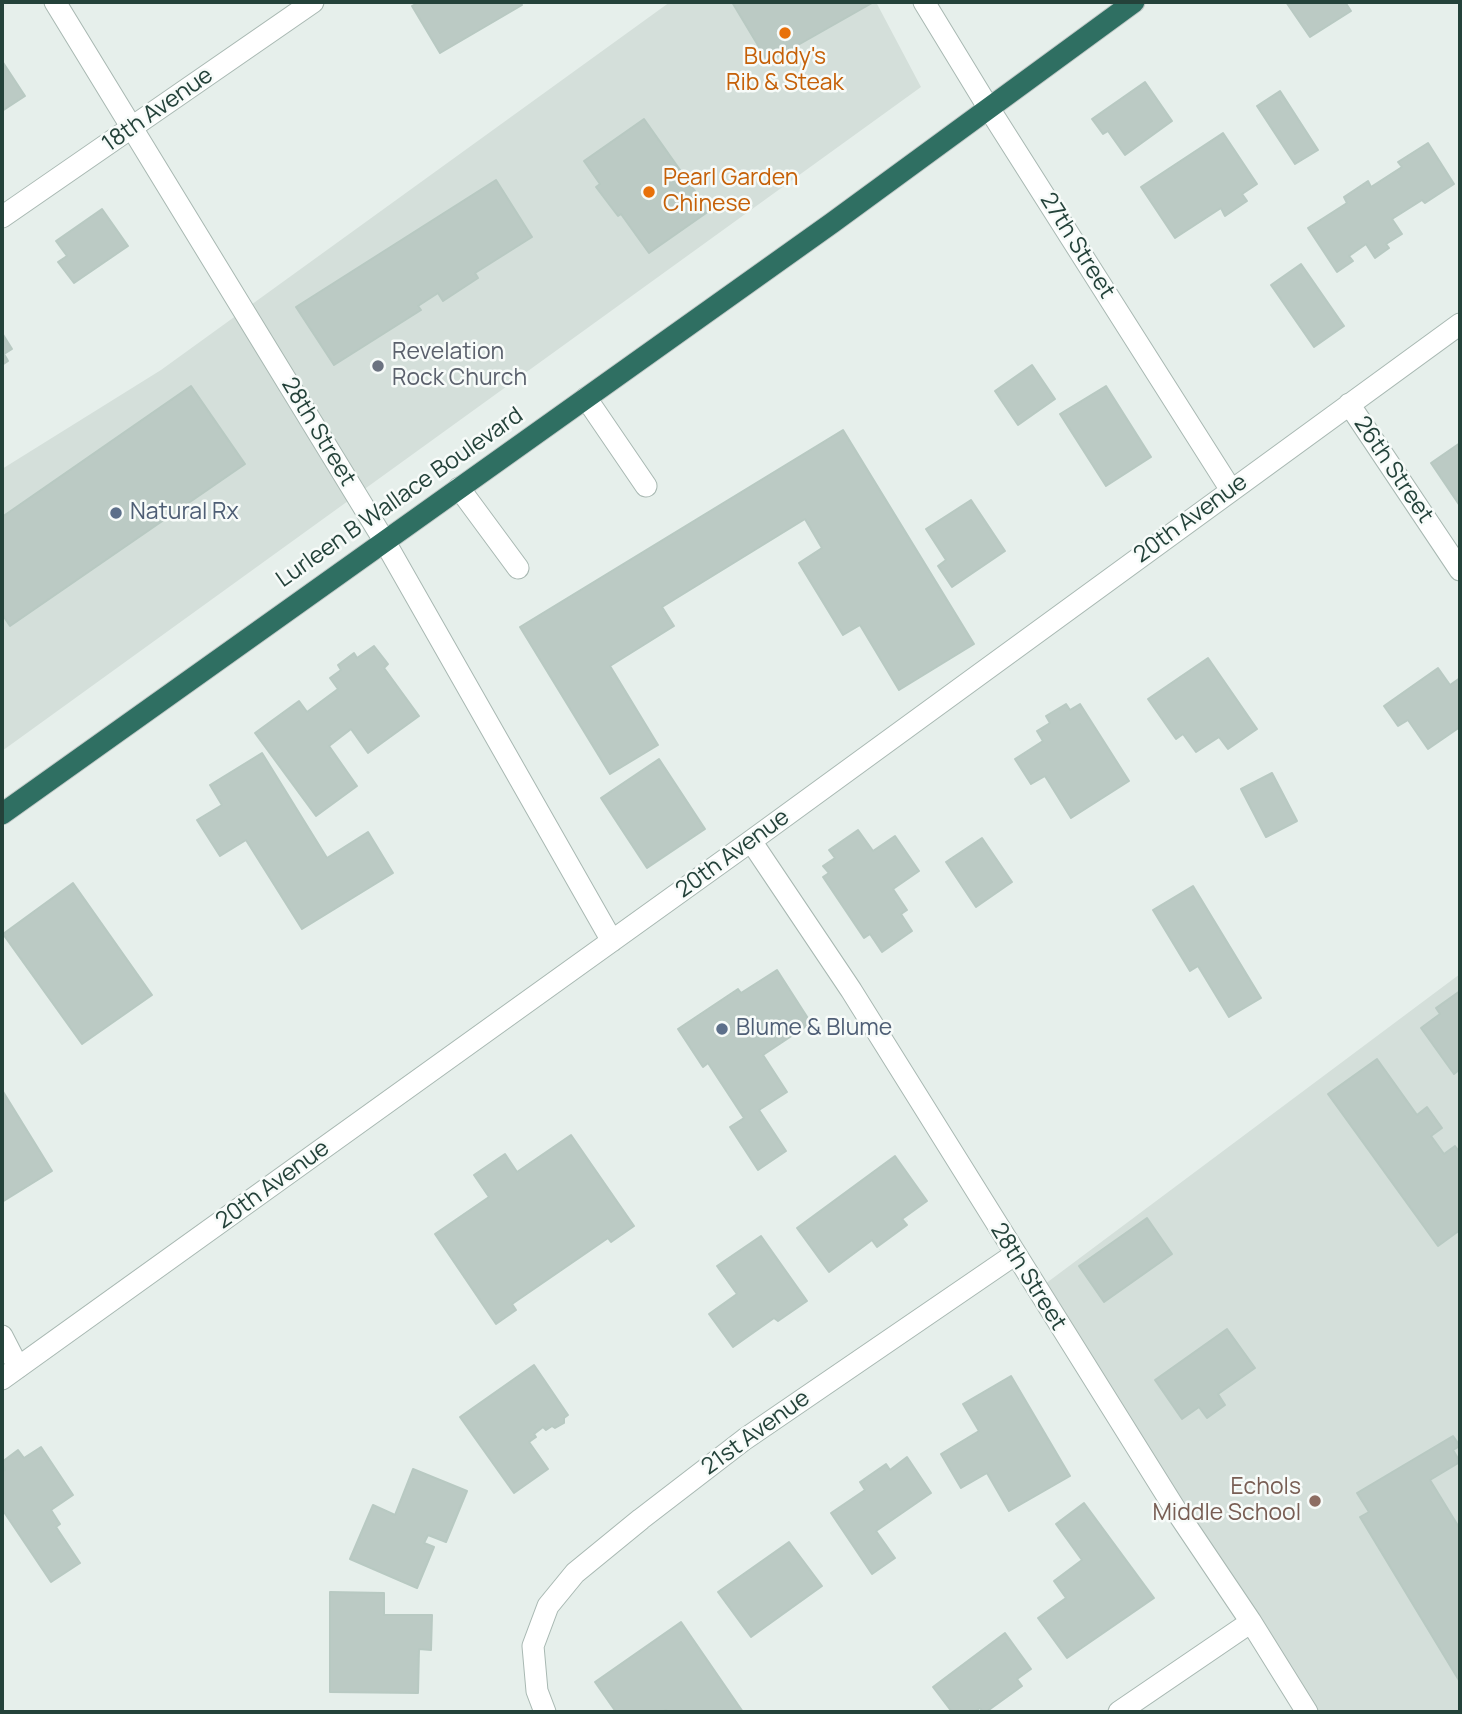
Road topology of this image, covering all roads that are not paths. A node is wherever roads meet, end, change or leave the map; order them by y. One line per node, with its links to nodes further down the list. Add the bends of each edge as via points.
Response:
1 (55, 2): 6 (street, 28th Street)
2 (313, 2): 6 (street, 18th Avenue)
3 (924, 2): 5 (street, 27th Street)
4 (1134, 2): 5 (highway, Lurleen B Wallace Boulevard)
5 (988, 107): 9 (highway, Lurleen B Wallace Boulevard); 13 (street, 27th Street)
6 (132, 128): 7 (street, 18th Avenue); 14 (street, 28th Street)
7 (2, 217)
8 (1460, 324): 10 (street, 20th Avenue)
9 (586, 398): 11 (street); 12 (highway, Lurleen B Wallace Boulevard)
10 (1349, 404): 13 (street, 20th Avenue); 16 (street, 26th Street)
11 (646, 486)
12 (460, 488): 14 (highway, Lurleen B Wallace Boulevard); 15 (street)
13 (1231, 490): 18 (street, 20th Avenue)
14 (385, 542): 17 (highway, Lurleen B Wallace Boulevard); 19 (street, 28th Street)
15 (518, 568)
16 (1460, 570)
17 (2, 814)
18 (751, 841): 19 (street, 20th Avenue); 20 (street, 28th Street, via 851,990)
19 (612, 941): 22 (street, 20th Avenue)
20 (1014, 1255): 23 (street, 28th Street); 24 (street, 21st Avenue, via 745,1438 575,1573 548,1606 533,1646 537,1691)
21 (2, 1336): 22 (street)
22 (10, 1373)
23 (1251, 1622): 25 (street); 26 (street, 28th Street)
24 (545, 1712)
25 (1119, 1712)
26 (1307, 1712)

